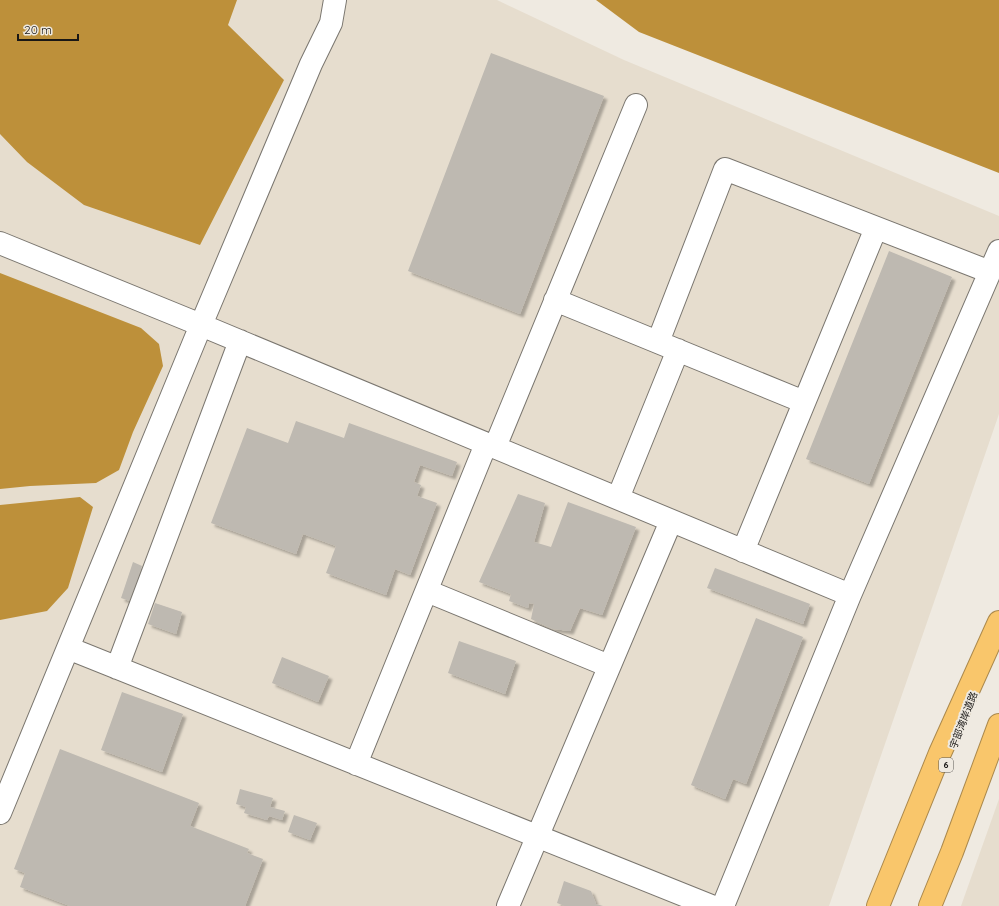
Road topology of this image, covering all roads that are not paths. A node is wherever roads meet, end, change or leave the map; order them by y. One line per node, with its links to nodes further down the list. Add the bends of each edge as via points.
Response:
1 (335, 0): 8 (lane, via 331,23)
2 (636, 105): 7 (lane)
3 (876, 228): 6 (lane); 10 (lane, via 725,169); 12 (lane)
4 (0, 243): 8 (lane)
5 (999, 251): 6 (lane)
6 (990, 272): 18 (lane)
7 (555, 300): 10 (lane); 13 (lane)
8 (201, 325): 9 (lane); 20 (lane)
9 (240, 341): 13 (lane); 22 (lane)
10 (658, 342): 11 (lane)
11 (678, 350): 12 (lane); 14 (lane)
12 (804, 402): 16 (lane)
13 (490, 445): 14 (lane); 17 (lane)
14 (618, 498): 15 (lane)
15 (671, 520): 16 (lane); 21 (lane)
16 (743, 550): 18 (lane)
17 (427, 591): 21 (lane); 25 (lane)
18 (850, 595): 30 (lane)
19 (999, 623): 31 (highway, via 940,753); 32 (highway, 宇部湾岸道路 / 6)
20 (68, 648): 22 (lane); 26 (lane)
21 (609, 666): 27 (lane)
22 (117, 668): 25 (lane)
23 (999, 726): 33 (highway)
24 (999, 738): 34 (highway)
25 (356, 764): 27 (lane)
26 (0, 813)
27 (536, 836): 28 (lane); 29 (lane)
28 (508, 906)
29 (711, 906)
30 (722, 906)
31 (878, 906)
32 (893, 906)
33 (930, 906)
34 (944, 906)

